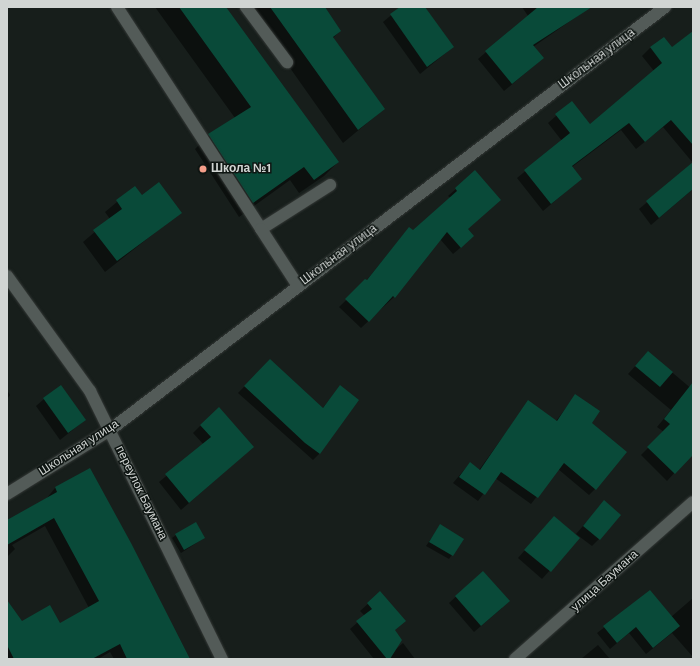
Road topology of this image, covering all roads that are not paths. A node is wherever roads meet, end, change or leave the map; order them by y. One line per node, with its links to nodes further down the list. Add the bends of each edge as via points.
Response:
1 (117, 7): 6 (street)
2 (246, 7): 4 (street)
3 (665, 7): 8 (street, Школьная улица)
4 (287, 62)
5 (330, 185): 6 (street)
6 (261, 229): 8 (street)
7 (7, 276): 9 (street, переулок Баумана, via 90,391)
8 (298, 286): 9 (street, Школьная улица)
9 (110, 430): 10 (street, Школьная улица); 12 (street, переулок Баумана)
10 (7, 494)
11 (693, 502): 13 (street, улица Баумана)
12 (222, 659)
13 (515, 659)

